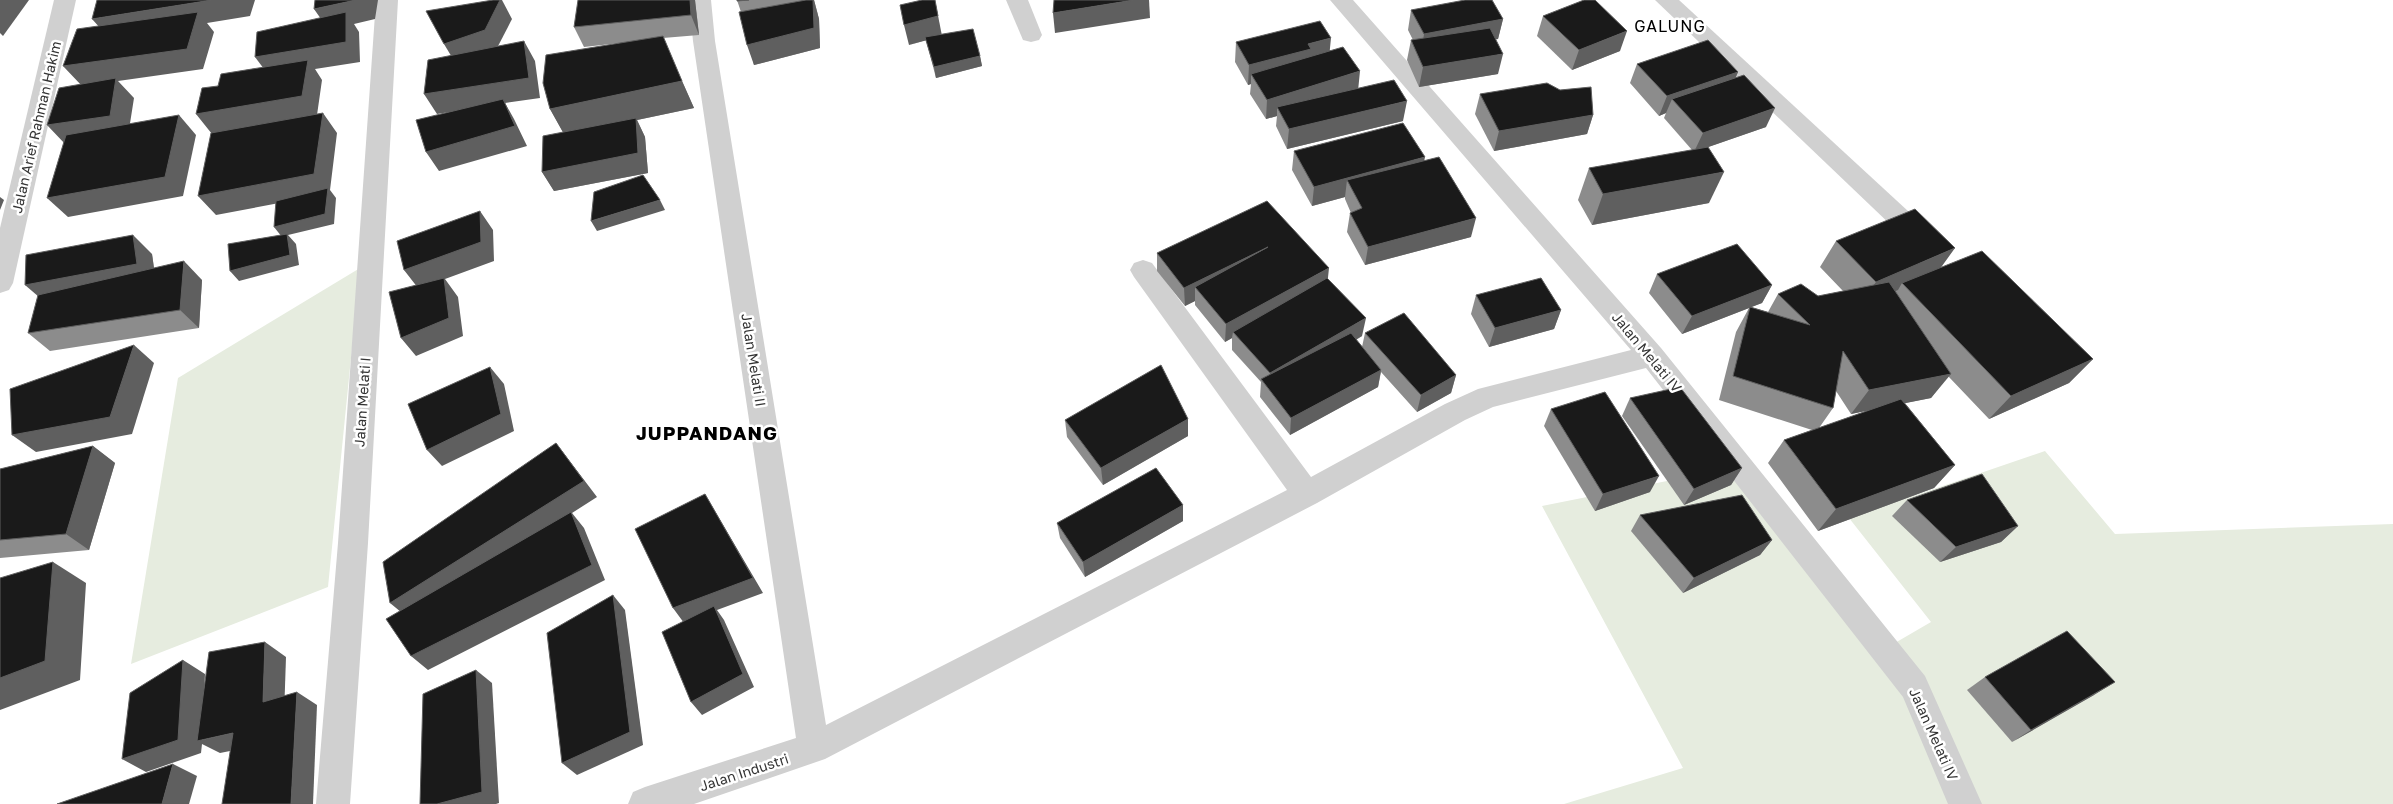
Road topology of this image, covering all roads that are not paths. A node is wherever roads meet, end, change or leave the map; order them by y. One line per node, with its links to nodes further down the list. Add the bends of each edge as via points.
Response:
1 (65, 0): 10 (street, Jalan Arief Rahman Hakim)
2 (387, 0): 14 (street, Jalan Melati I)
3 (700, 0): 13 (street, Jalan Melati II)
4 (1016, 0): 7 (street)
5 (1341, 0): 11 (street, Jalan Melati IV)
6 (1666, 0): 8 (street)
7 (1032, 35)
8 (1937, 253)
9 (1142, 270): 12 (street)
10 (0, 283)
11 (1652, 356): 12 (street, Jalan Industri, via 1488,397); 16 (street, Jalan Melati IV, via 1914,687)
12 (1307, 494): 13 (street, Jalan Industri)
13 (814, 748): 15 (street, Jalan Industri)
14 (333, 804)
15 (645, 804)
16 (1964, 804)

